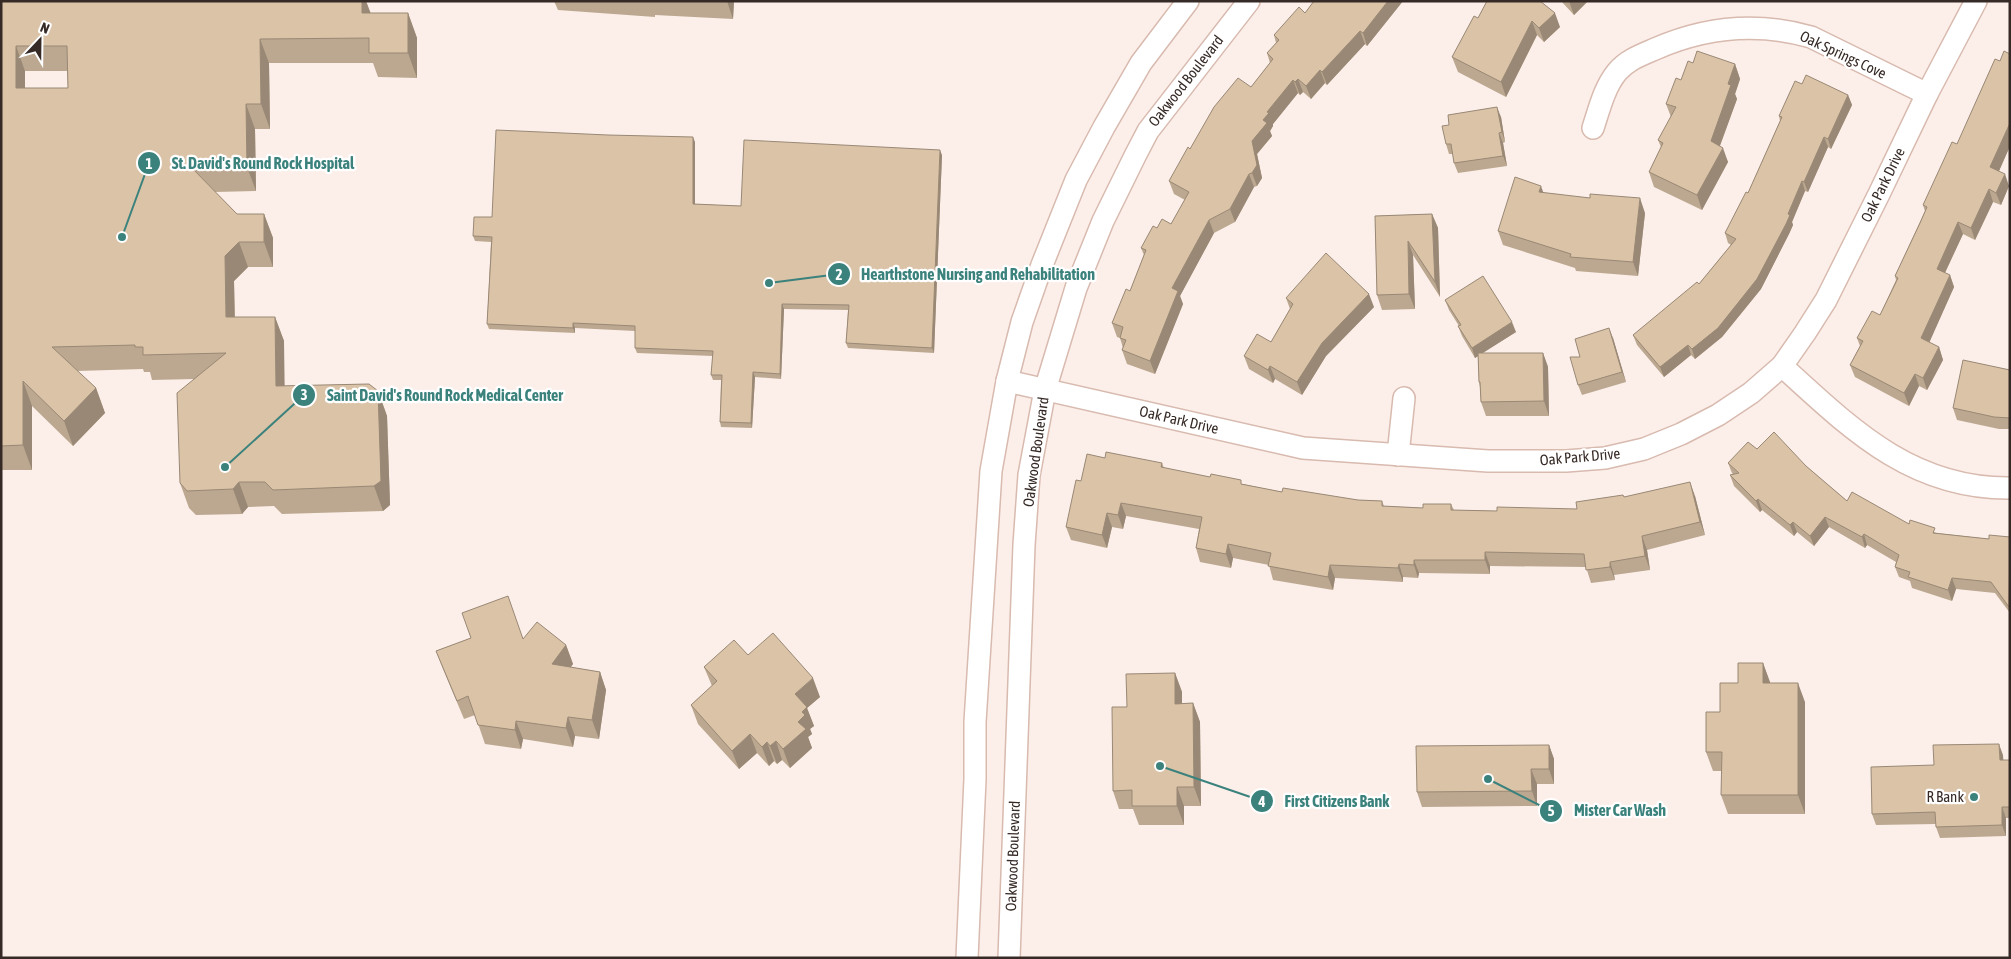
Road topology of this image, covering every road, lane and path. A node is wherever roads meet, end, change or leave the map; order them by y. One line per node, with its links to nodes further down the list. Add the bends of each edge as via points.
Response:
1 (1188, 1): 7 (street, via 1141,63 1076,180 1025,314)
2 (1249, 1): 8 (street, Oakwood Boulevard, via 1148,131 1103,221 1076,288)
3 (1976, 1): 4 (street, Oak Park Drive)
4 (1927, 94): 5 (street, Oak Springs Cove, via 1811,37 1764,28 1714,30 1681,38 1631,60 1617,72 1607,88); 6 (street, Oak Park Drive, via 1826,300)
5 (1593, 128)
6 (1782, 366): 10 (street, Oak Park Drive, via 1751,393 1718,415 1644,449 1605,458 1566,461 1488,461); 11 (street, via 1842,421 1904,463 1972,486)
7 (1007, 381): 8 (street, Oak Park Drive); 12 (street, via 991,471 975,722)
8 (1045, 390): 10 (street, Oak Park Drive, via 1304,448); 13 (street, Oakwood Boulevard, via 1030,475 1024,545)
9 (1404, 398): 10 (street)
10 (1398, 455)
11 (2010, 488)
12 (967, 958)
13 (1009, 958)

